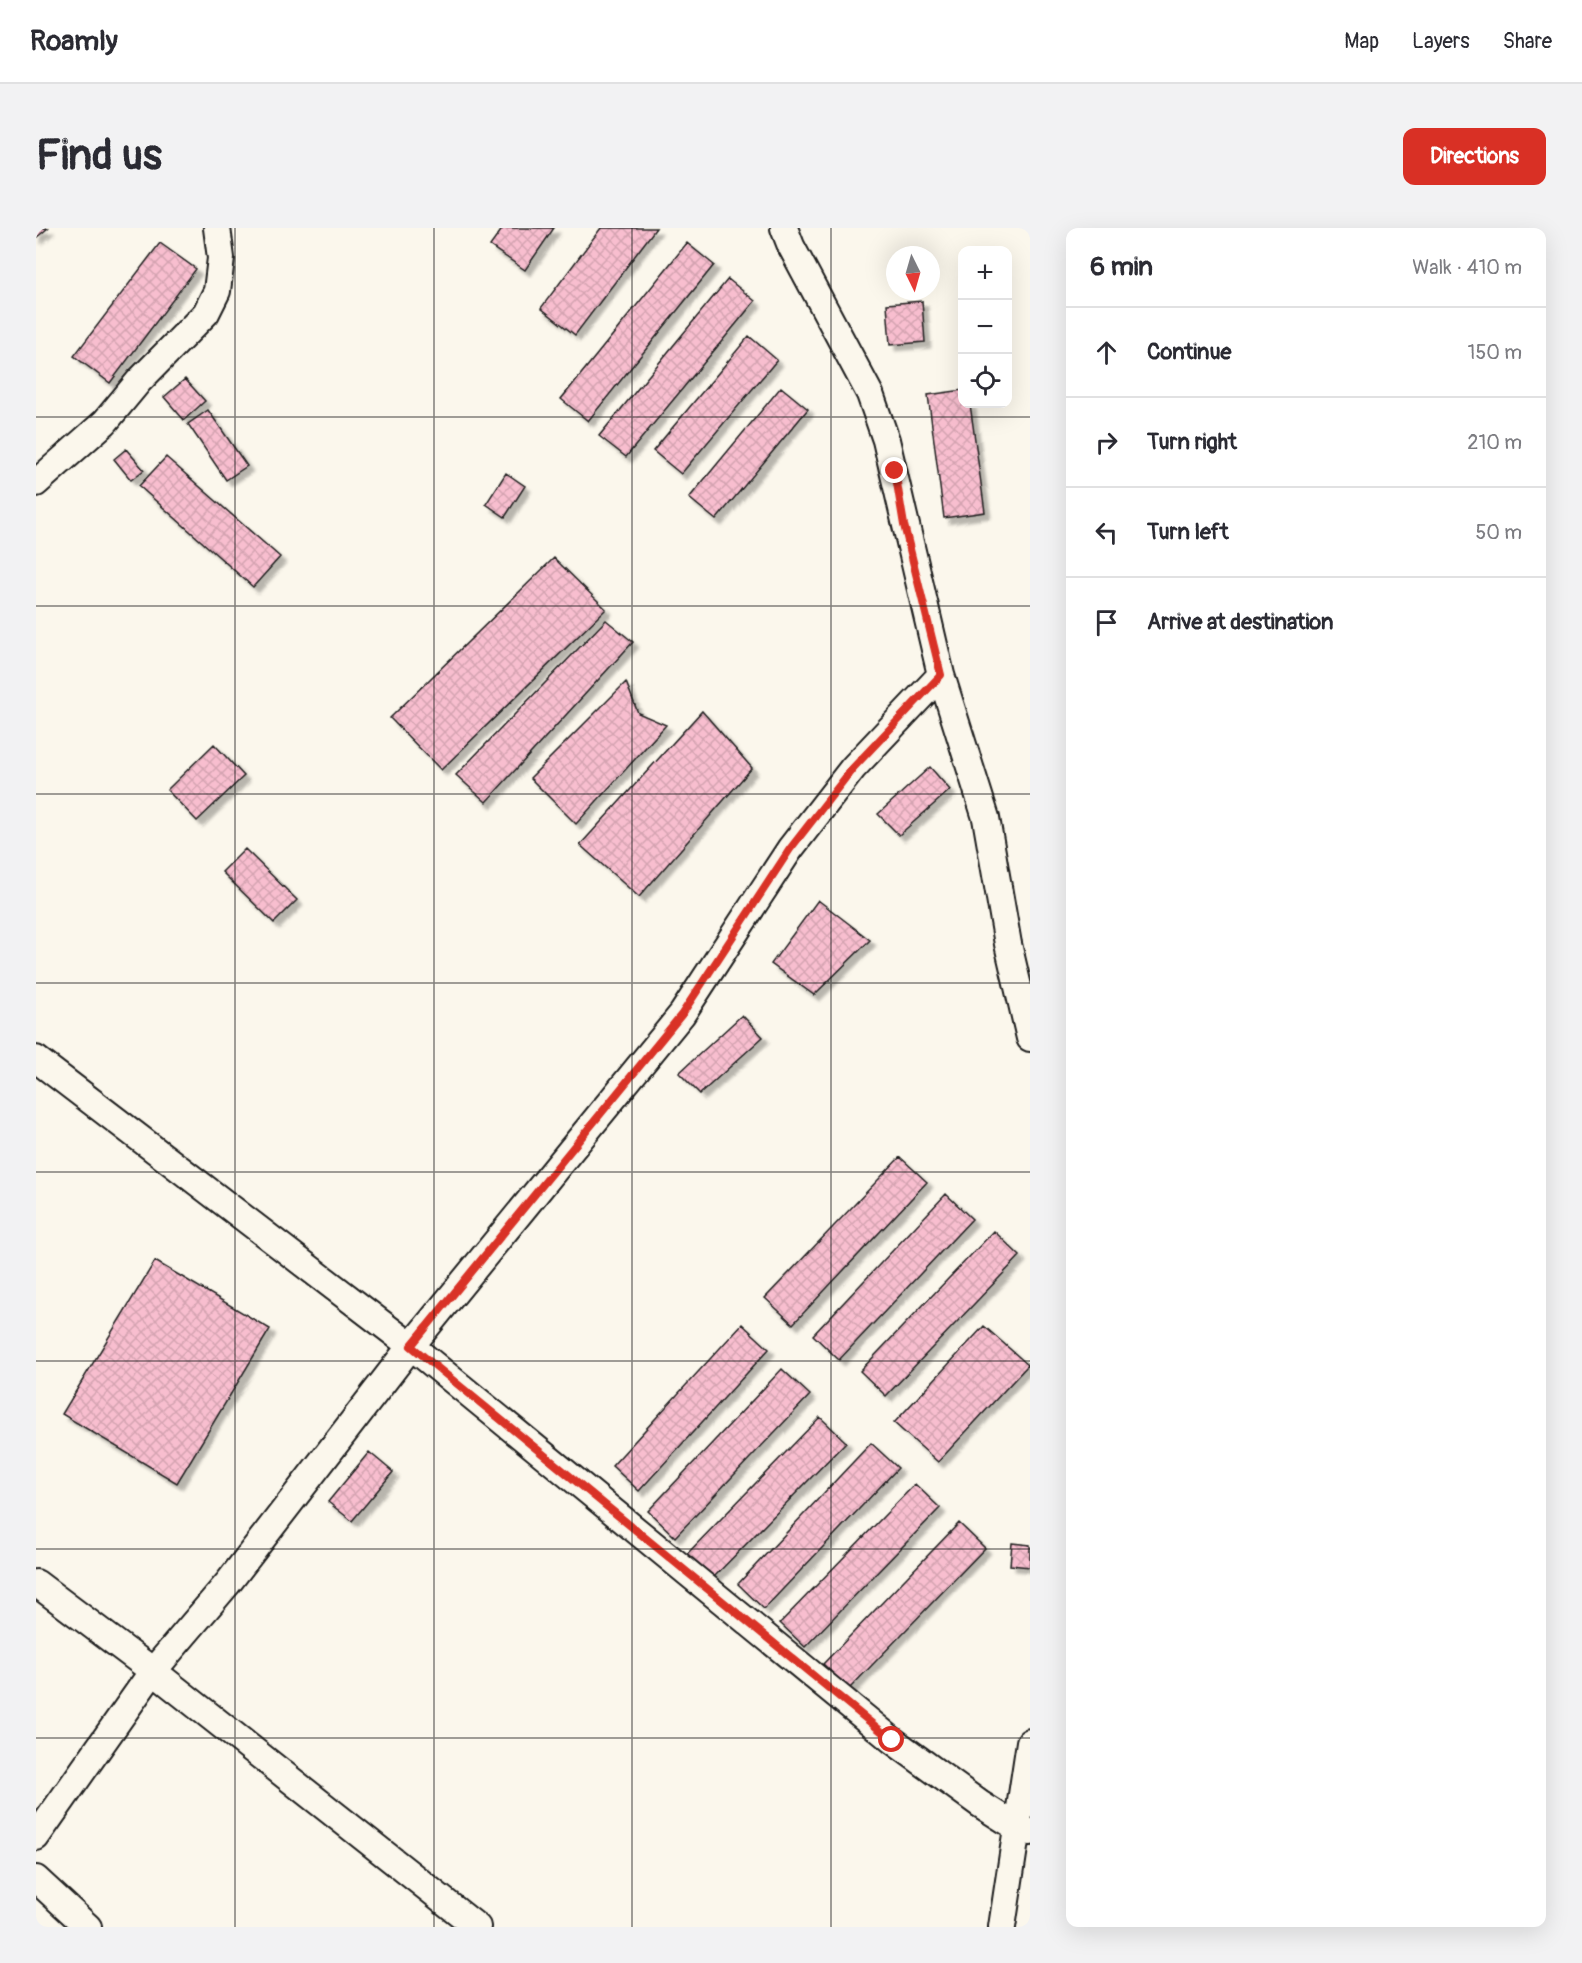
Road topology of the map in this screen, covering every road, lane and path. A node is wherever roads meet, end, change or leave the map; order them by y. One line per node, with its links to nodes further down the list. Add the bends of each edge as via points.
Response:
1 (217, 228): 3 (street, via 221,258 217,291 206,313 105,422)
2 (784, 228): 4 (street, via 870,394 895,471 904,525)
3 (36, 483)
4 (941, 675): 5 (street, via 986,818 1008,944); 8 (street, via 853,768 790,849 682,1014)
5 (1025, 990): 6 (street)
6 (1030, 1038)
7 (36, 1059): 8 (street)
8 (411, 1346): 10 (street, via 228,1582); 12 (street, via 892,1740)
9 (36, 1583): 10 (street)
10 (153, 1671): 13 (street); 16 (street)
11 (1030, 1742): 12 (street)
12 (1024, 1830): 17 (street)
13 (36, 1837)
14 (36, 1879): 15 (street)
15 (88, 1927)
16 (477, 1927)
17 (1002, 1927)

